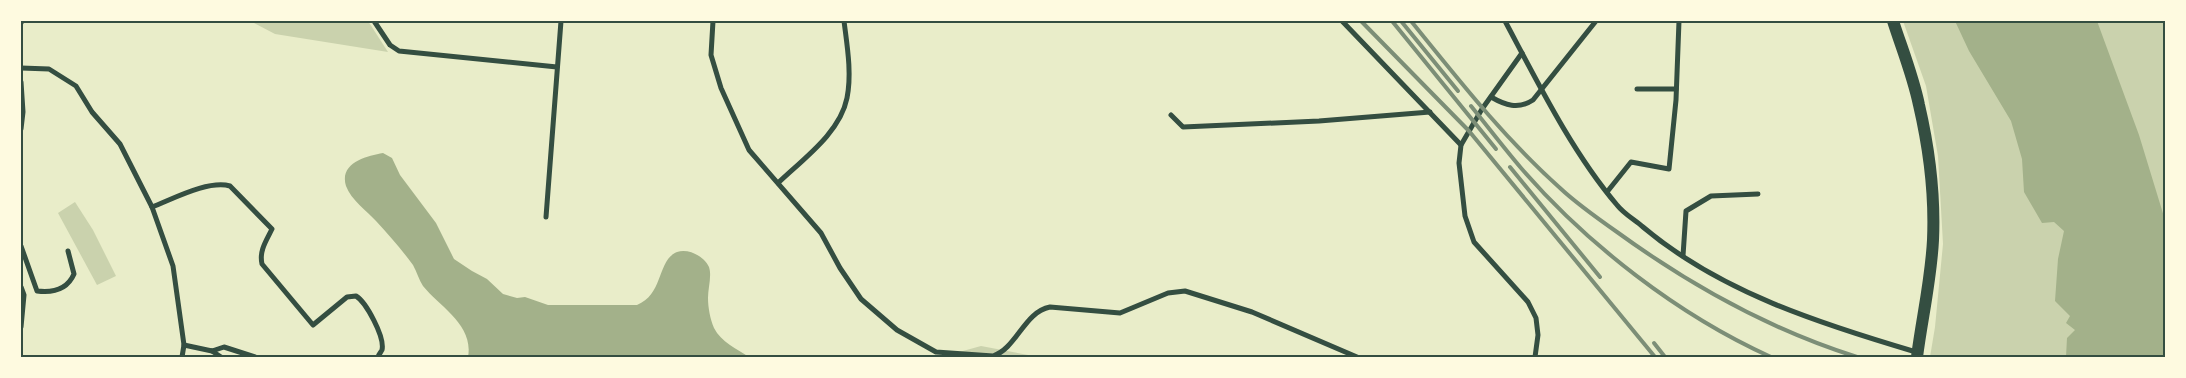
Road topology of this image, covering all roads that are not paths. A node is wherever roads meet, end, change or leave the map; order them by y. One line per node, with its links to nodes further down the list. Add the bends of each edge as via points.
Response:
1 (374, 21): 11 (street, via 390,45 399,51)
2 (561, 21): 11 (street)
3 (713, 21): 22 (street, via 711,55 721,88 749,150)
4 (844, 21): 22 (street, via 848,54 847,98 836,123)
5 (1342, 21): 18 (street)
6 (1506, 21): 10 (street)
7 (1596, 21): 14 (street)
8 (1679, 21): 16 (street)
9 (1893, 21): 34 (highway, via 1919,103 1929,158 1933,238)
10 (1522, 53): 14 (street); 17 (street)
11 (557, 67): 26 (street)
12 (21, 68): 25 (street, via 49,69 76,86 92,112 120,144)
13 (21, 82): 20 (street, via 24,112)
14 (1542, 87): 17 (street, via 1533,100 1516,106 1505,105); 23 (street)
15 (1638, 89): 16 (street)
16 (1676, 89): 23 (street, via 1669,169 1630,162)
17 (1491, 97): 21 (street)
18 (1430, 112): 19 (street, via 1184,127); 21 (street)
19 (1170, 115)
20 (21, 129)
21 (1461, 145): 40 (street, via 1459,163 1465,216 1474,242 1528,302 1536,318)
22 (778, 183): 39 (street, via 821,233 861,298 897,330 936,352 993,356 1002,353 1042,308 1120,313 1168,293 1185,292 1252,312)
23 (1607, 192): 29 (street, via 1618,207)
24 (1758, 194): 29 (street, via 1712,196 1686,210)
25 (152, 207): 32 (street, via 173,266); 38 (street, via 208,186 230,186 272,229 262,249 262,264 313,325 347,297 356,296 362,300 381,337 382,349)
26 (546, 217)
27 (21, 246): 28 (street, via 37,291 49,293 66,286 74,274)
28 (68, 251)
29 (1683, 256): 34 (street, via 1713,275 1763,298 1847,332)
30 (21, 287): 31 (street, via 24,295)
31 (21, 327)
32 (184, 345): 33 (street); 35 (street)
33 (212, 351): 36 (street); 37 (street, via 224,346)
34 (1918, 355)
35 (182, 357)
36 (220, 357)
37 (255, 357)
38 (378, 357)
39 (1357, 357)
40 (1535, 357)

